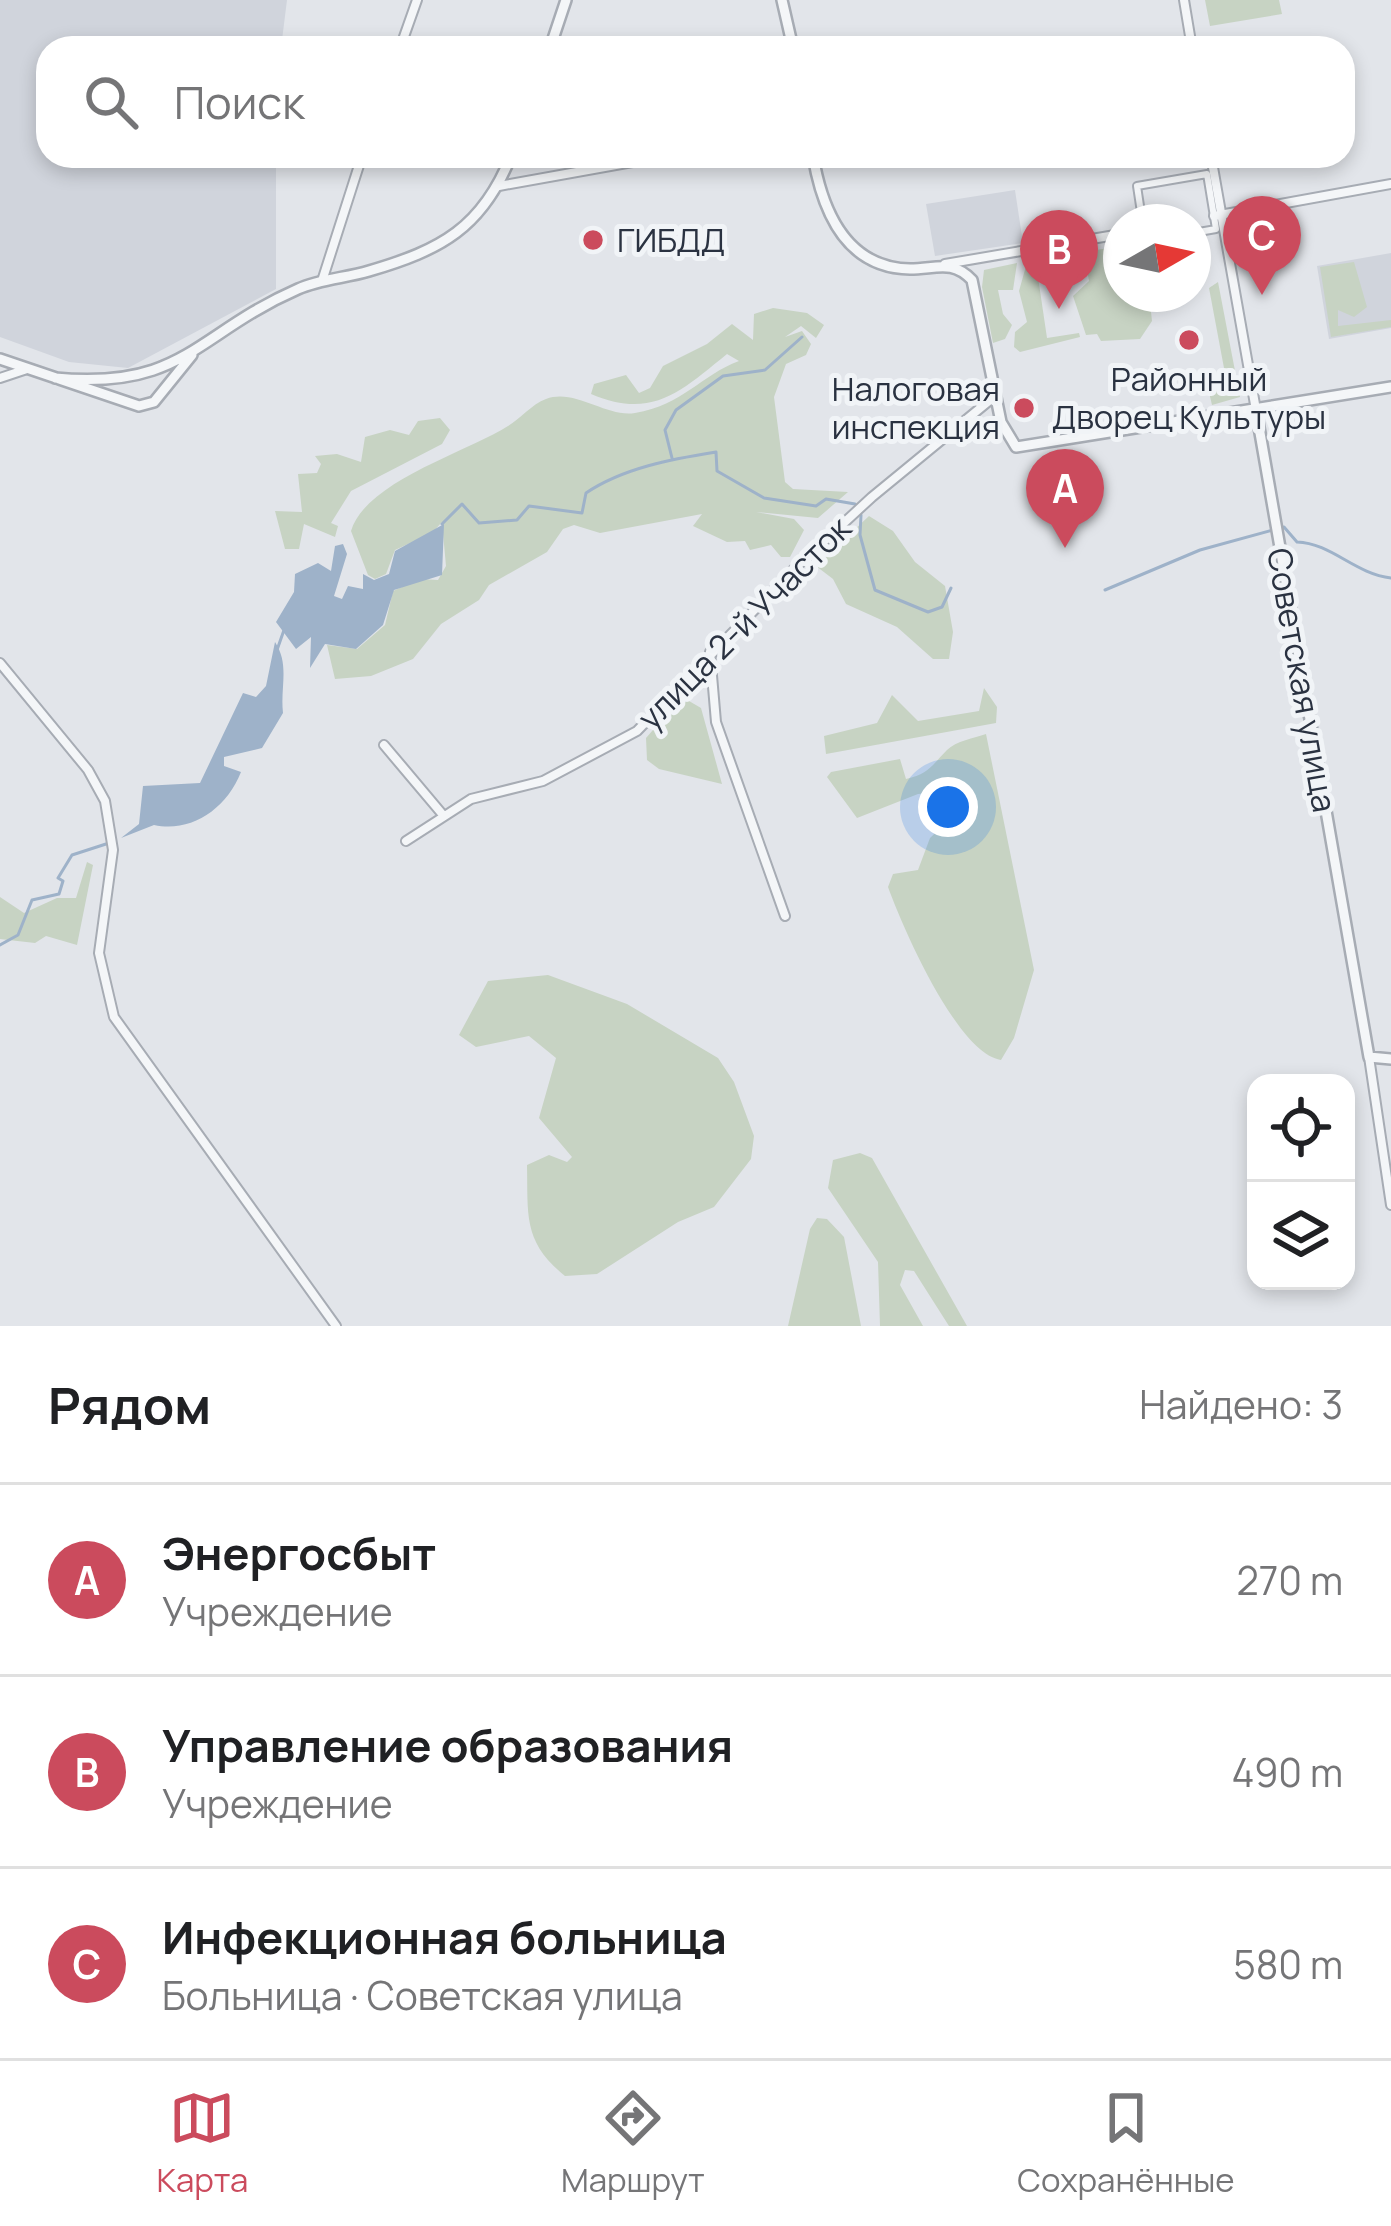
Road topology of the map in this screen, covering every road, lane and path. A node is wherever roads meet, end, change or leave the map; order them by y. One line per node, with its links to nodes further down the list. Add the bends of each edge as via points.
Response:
1 (416, 0): 5 (street)
2 (566, 0): 6 (street)
3 (782, 0): 7 (street)
4 (1184, 0): 8 (street)
5 (404, 36)
6 (554, 36)
7 (791, 36)
8 (1190, 36)
9 (358, 168): 22 (street)
10 (506, 168): 15 (street)
11 (599, 168): 15 (street)
12 (816, 168): 21 (street, via 825,212 856,248 904,268)
13 (1211, 168): 17 (street, Советская улица)
14 (1391, 184): 17 (street)
15 (499, 186): 22 (street, via 444,242)
16 (1140, 204): 17 (street, via 1137,186 1207,174)
17 (1217, 216): 18 (street); 31 (street, Советская улица)
18 (1211, 230)
19 (1103, 237): 20 (street)
20 (985, 257): 21 (street); 23 (street)
21 (944, 264): 23 (street)
22 (322, 281): 24 (street)
23 (974, 285): 30 (street)
24 (195, 351): 28 (street, via 131,380); 28 (street, via 161,395 139,406)
25 (0, 359): 26 (street)
26 (28, 369): 27 (street); 28 (street)
27 (0, 378)
28 (55, 378)
29 (1391, 387): 31 (street)
30 (995, 397): 31 (street, via 1006,437 1022,448); 32 (street, улица 2-й Участок, via 872,496)
31 (1256, 410): 38 (street, Советская улица)
32 (710, 651): 35 (street, улица 2-й Участок, via 616,746); 37 (street, via 716,722)
33 (0, 663): 41 (street, via 105,801 113,850 99,953 114,1017)
34 (384, 745): 35 (street)
35 (443, 815): 36 (street, улица 2-й Участок)
36 (406, 841)
37 (785, 916)
38 (1369, 1057): 39 (street); 40 (street, Советская улица)
39 (1391, 1058)
40 (1391, 1204)
41 (336, 1326)

